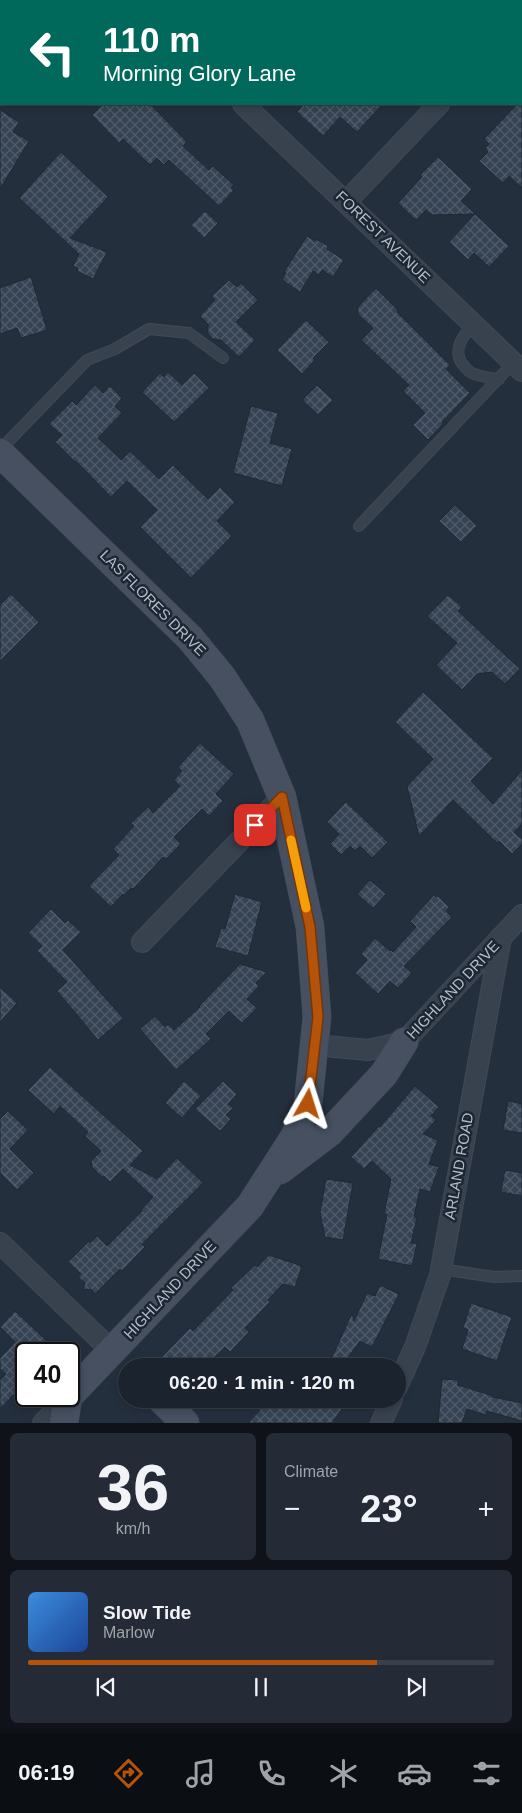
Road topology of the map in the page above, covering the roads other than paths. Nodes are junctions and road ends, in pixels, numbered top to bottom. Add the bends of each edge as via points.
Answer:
1 (244, 105) edge
2 (439, 105) edge
3 (346, 202) junction
4 (474, 324) junction
5 (223, 358) dead end
6 (518, 367) edge
7 (499, 379) junction
8 (0, 452) edge
9 (359, 526) dead end
10 (282, 797) junction
11 (522, 915) edge
12 (501, 937) junction
13 (142, 942) dead end
14 (404, 1042) junction
15 (315, 1044) junction
16 (265, 1182) junction
17 (250, 1206) joint
18 (0, 1243) edge
19 (441, 1269) junction
20 (522, 1276) edge
21 (119, 1358) edge
22 (121, 1358) edge
23 (118, 1360) edge
24 (406, 1366) edge
25 (80, 1388) edge
26 (58, 1407) edge
27 (66, 1407) edge
28 (170, 1408) edge
29 (388, 1408) edge
30 (43, 1423) edge
31 (64, 1423) edge
32 (185, 1423) edge
33 (381, 1423) edge

1 - 3 street, FOREST AVENUE
2 - 3 street
3 - 4 street, FOREST AVENUE
4 - 6 street, FOREST AVENUE
4 - 7 lane via 463,337 458,357 470,372
5 - 8 lane via 189,333 149,329 87,360
6 - 7 lane
7 - 9 lane
8 - 10 street, LAS FLORES DRIVE via 206,657 250,720
10 - 13 street
10 - 15 street, LAS FLORES DRIVE via 310,927 318,1017
11 - 12 street, HIGHLAND DRIVE
12 - 14 street, HIGHLAND DRIVE
12 - 19 street, ARLAND ROAD
14 - 15 street, HIGHLAND DRIVE via 368,1050
14 - 16 street via 384,1074 329,1133
15 - 16 street, LAS FLORES DRIVE via 308,1104 295,1136
16 - 17 street, LAS FLORES DRIVE
17 - 22 street, HIGHLAND DRIVE
18 - 21 street
19 - 20 lane via 494,1277
19 - 24 street, ARLAND ROAD
23 - 25 street, HIGHLAND DRIVE
26 - 30 street
27 - 31 street
28 - 32 street
29 - 33 street

